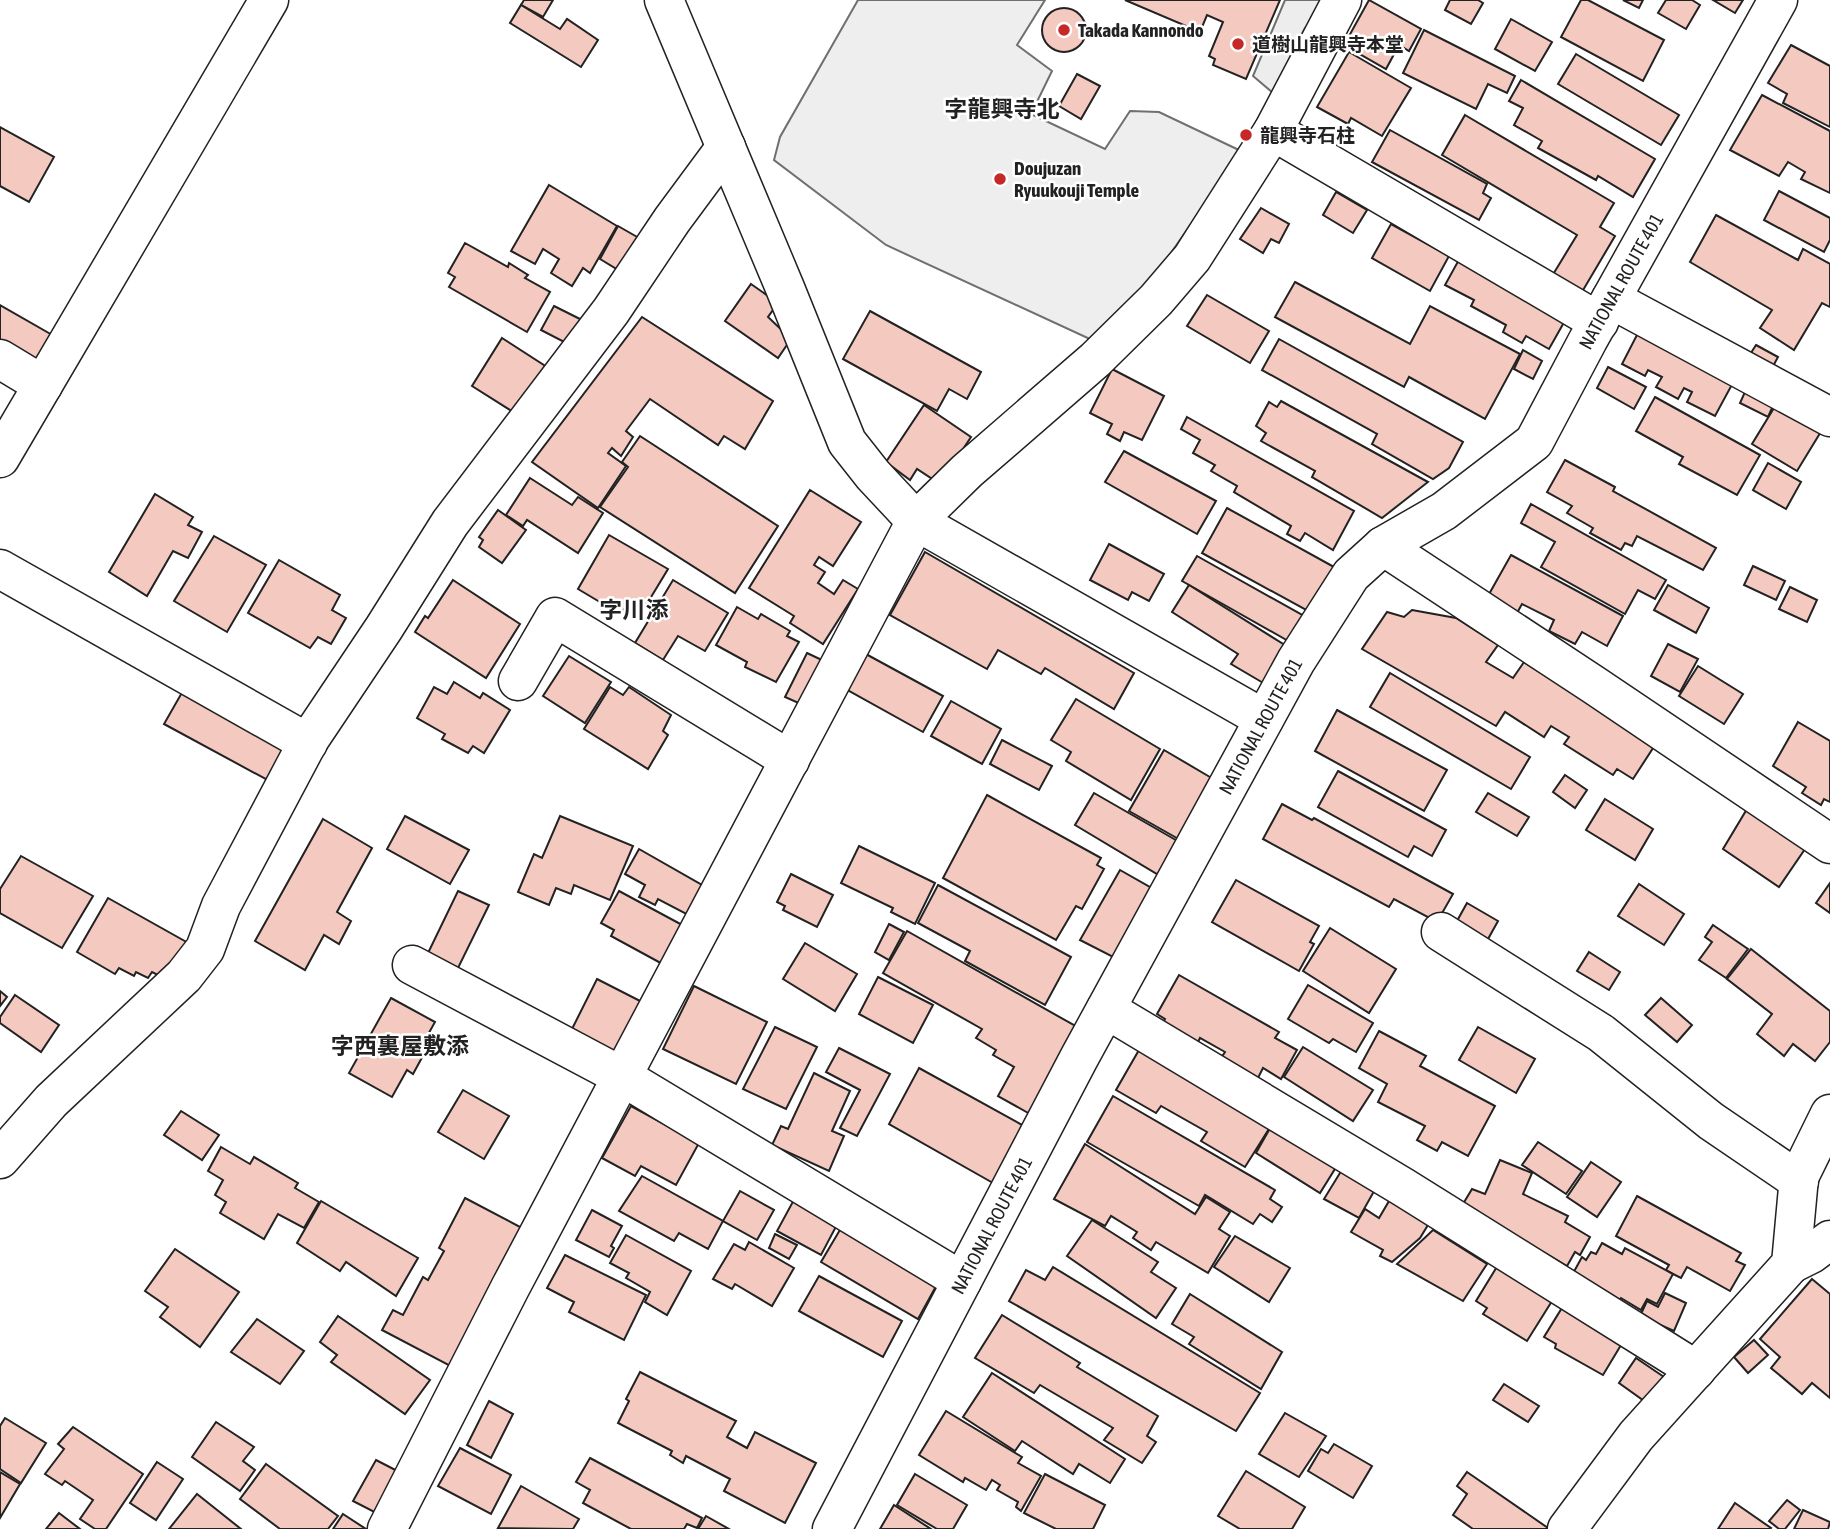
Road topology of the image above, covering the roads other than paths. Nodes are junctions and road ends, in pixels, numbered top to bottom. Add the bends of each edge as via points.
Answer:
1 (268, 0) edge
2 (664, 0) edge
3 (1342, 0) edge
4 (1778, 0) edge
5 (1273, 131) junction
6 (726, 147) junction
7 (1605, 310) junction
8 (0, 359) edge
9 (43, 384) junction
10 (1830, 417) edge
11 (0, 458) edge
12 (916, 521) junction
13 (1383, 546) junction
14 (0, 569) edge
15 (518, 681) dead end
16 (1264, 719) junction
17 (308, 743) junction
18 (790, 760) junction
19 (1830, 844) edge
20 (1441, 932) dead end
21 (412, 965) dead end
22 (1105, 1009) junction
23 (623, 1077) junction
24 (1830, 1114) edge
25 (0, 1159) edge
26 (1798, 1181) junction
27 (1815, 1256) edge
28 (962, 1281) junction
29 (1696, 1370) junction
30 (387, 1529) edge
31 (832, 1529) edge
32 (1567, 1529) edge

1 - 9 main road
2 - 6 main road
3 - 5 main road
4 - 7 main road, NATIONAL ROUTE 401
5 - 7 main road
5 - 12 main road via 1192,258 1156,300
6 - 12 main road via 847,442
6 - 17 main road via 611,311 450,523
7 - 10 main road
7 - 13 main road, NATIONAL ROUTE 401 via 1534,442 1444,511
8 - 9 main road
9 - 11 main road
12 - 16 main road
12 - 18 main road
13 - 16 main road, NATIONAL ROUTE 401 via 1351,575
13 - 19 main road
14 - 17 main road
15 - 18 main road via 555,617
16 - 22 main road, NATIONAL ROUTE 401
17 - 25 main road via 221,906 205,949 184,976 51,1101
18 - 23 main road
20 - 26 main road via 1601,1033 1712,1121
21 - 23 main road
22 - 28 main road, NATIONAL ROUTE 401
22 - 29 main road via 1404,1187
23 - 28 main road
23 - 30 main road
24 - 26 main road
26 - 27 main road
27 - 29 main road
28 - 31 main road, NATIONAL ROUTE 401
29 - 32 main road via 1636,1436

